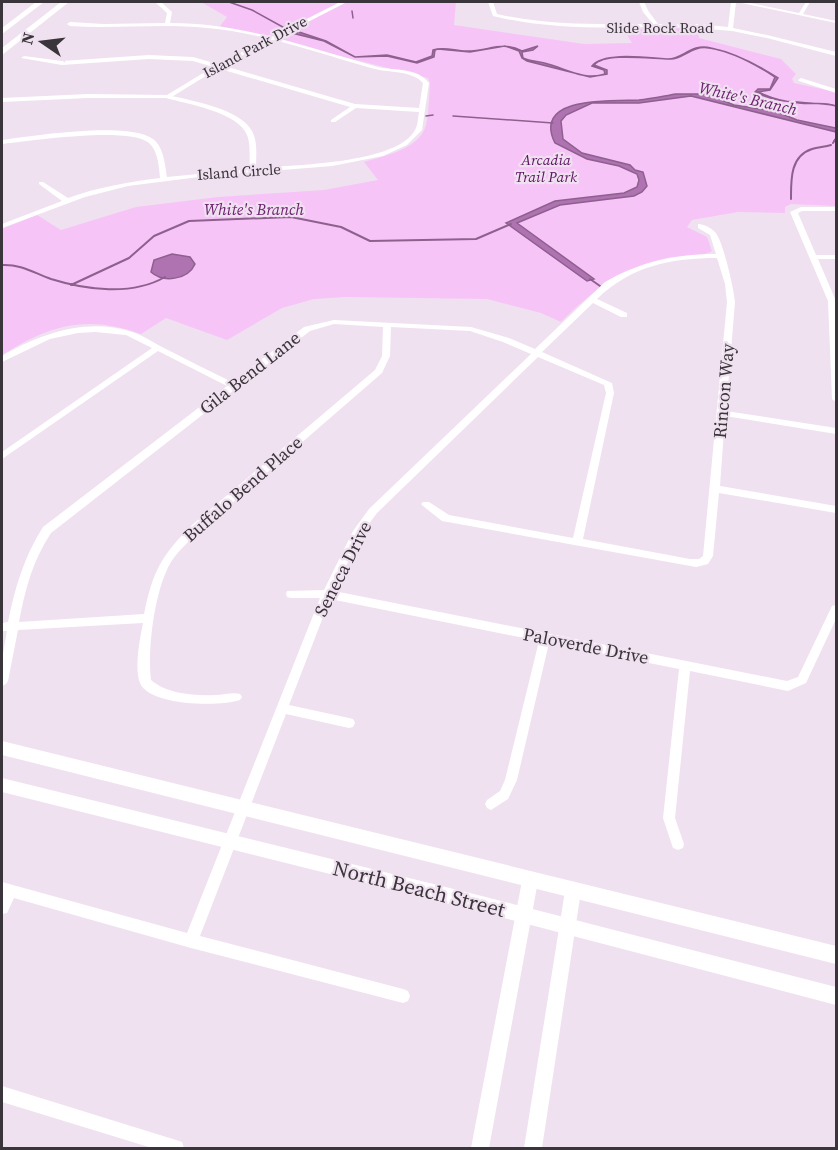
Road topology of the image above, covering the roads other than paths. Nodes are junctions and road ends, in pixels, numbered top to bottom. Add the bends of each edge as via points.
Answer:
1 (40, 2) edge
2 (65, 2) edge
3 (158, 2) edge
4 (344, 2) edge
5 (491, 2) edge
6 (642, 2) edge
7 (734, 2) edge
8 (740, 2) edge
9 (808, 2) edge
10 (801, 13) junction
11 (837, 22) edge
12 (70, 24) dead end
13 (167, 25) junction
14 (658, 27) junction
15 (730, 28) junction
16 (2, 32) edge
17 (272, 38) junction
18 (2, 52) edge
19 (837, 54) edge
20 (24, 58) dead end
21 (220, 65) junction
22 (801, 80) dead end
23 (837, 91) edge
24 (2, 96) edge
25 (168, 97) junction
26 (2, 100) edge
27 (27, 100) junction
28 (355, 106) junction
29 (422, 110) junction
30 (333, 121) dead end
31 (2, 141) edge
32 (253, 170) junction
33 (164, 178) junction
34 (41, 183) dead end
35 (67, 201) junction
36 (837, 209) edge
37 (2, 226) edge
38 (701, 226) dead end
39 (720, 256) junction
40 (812, 257) junction
41 (837, 257) edge
42 (592, 300) junction
43 (624, 315) dead end
44 (387, 324) junction
45 (156, 349) junction
46 (537, 352) junction
47 (2, 359) edge
48 (233, 386) junction
49 (837, 399) edge
50 (722, 413) junction
51 (837, 431) edge
52 (2, 456) edge
53 (715, 489) junction
54 (426, 504) dead end
55 (837, 510) edge
56 (577, 542) junction
57 (291, 594) dead end
58 (327, 594) junction
59 (837, 609) edge
60 (149, 618) junction
61 (6, 627) edge
62 (545, 638) junction
63 (2, 646) edge
64 (685, 666) junction
65 (2, 681) edge
66 (236, 697) dead end
67 (284, 709) junction
68 (349, 723) dead end
69 (2, 748) edge
70 (2, 785) edge
71 (491, 804) dead end
72 (243, 809) junction
73 (230, 842) junction
74 (678, 844) dead end
75 (530, 881) junction
76 (6, 889) edge
77 (573, 891) junction
78 (2, 908) edge
79 (523, 915) junction
80 (567, 926) junction
81 (191, 941) junction
82 (837, 955) edge
83 (403, 996) dead end
84 (837, 996) edge
85 (2, 1094) edge
86 (176, 1149) edge
87 (480, 1149) edge
88 (533, 1149) edge

1 - 16 main road
2 - 18 main road
3 - 13 street via 170,12
4 - 17 street, Island Park Drive
5 - 14 street, Slide Rock Road via 495,15 509,18 581,28
6 - 14 street
7 - 15 street
8 - 10 street
9 - 10 street
10 - 11 street
12 - 13 street
13 - 17 street via 210,26
14 - 15 street, Slide Rock Road
15 - 19 street, Slide Rock Road
17 - 21 street, Island Park Drive
17 - 29 street, Island Circle via 381,70 421,77 426,83
20 - 21 street via 62,63 180,58
21 - 25 street, Island Park Drive
21 - 28 street
22 - 23 street
24 - 27 street
25 - 27 street
25 - 32 street via 243,124 250,134
26 - 27 street
28 - 29 street
28 - 30 street
29 - 32 street, Island Circle via 419,130 412,139 381,155 332,165
31 - 33 street via 104,133 138,135 156,146
32 - 33 street, Island Circle
33 - 35 street, Island Circle via 106,188
34 - 35 street
35 - 37 street, Island Circle
36 - 40 street via 794,212
38 - 39 street, Rincon Way via 713,234
39 - 42 street, Seneca Drive via 692,256 640,267 615,279
39 - 50 street, Rincon Way via 731,302
40 - 41 street
40 - 49 street via 832,301
42 - 43 street
42 - 46 street, Seneca Drive
44 - 46 street, Gila Bend Lane via 471,329
44 - 48 street, Gila Bend Lane via 319,324
44 - 60 street, Buffalo Bend Place via 386,356 379,371 182,541 162,569
45 - 47 street via 128,333 77,329 45,337
45 - 48 street
45 - 52 street
46 - 56 street, Gila Bend Lane via 610,386
46 - 58 street, Seneca Drive via 369,516
48 - 61 street, Gila Bend Lane via 47,530 27,567
50 - 51 street
50 - 53 street, Rincon Way
53 - 55 street
53 - 56 street, Rincon Way via 709,554 703,562 690,564
54 - 56 street via 446,518
57 - 58 street, Paloverde Drive
58 - 62 street, Paloverde Drive
58 - 67 street, Seneca Drive
59 - 64 street, Paloverde Drive via 802,680 794,686
60 - 61 street
60 - 66 street, Buffalo Bend Place via 145,682 154,690 206,701 222,702
61 - 63 street, Gila Bend Lane
61 - 65 street, Gila Bend Lane via 8,660
62 - 64 street, Paloverde Drive
62 - 71 street via 511,780 504,795
64 - 74 street via 669,818
67 - 68 street
67 - 72 street, Seneca Drive
69 - 72 main road, North Beach Street
70 - 73 main road, North Beach Street
72 - 73 street, Seneca Drive
72 - 75 main road, North Beach Street
73 - 79 main road, North Beach Street
73 - 81 street, Seneca Drive
75 - 77 main road, North Beach Street
75 - 79 street
76 - 78 street
76 - 81 street
77 - 80 street
77 - 82 main road, North Beach Street
79 - 80 main road, North Beach Street
79 - 87 street
80 - 84 main road, North Beach Street
80 - 88 street
81 - 83 street
85 - 86 street

